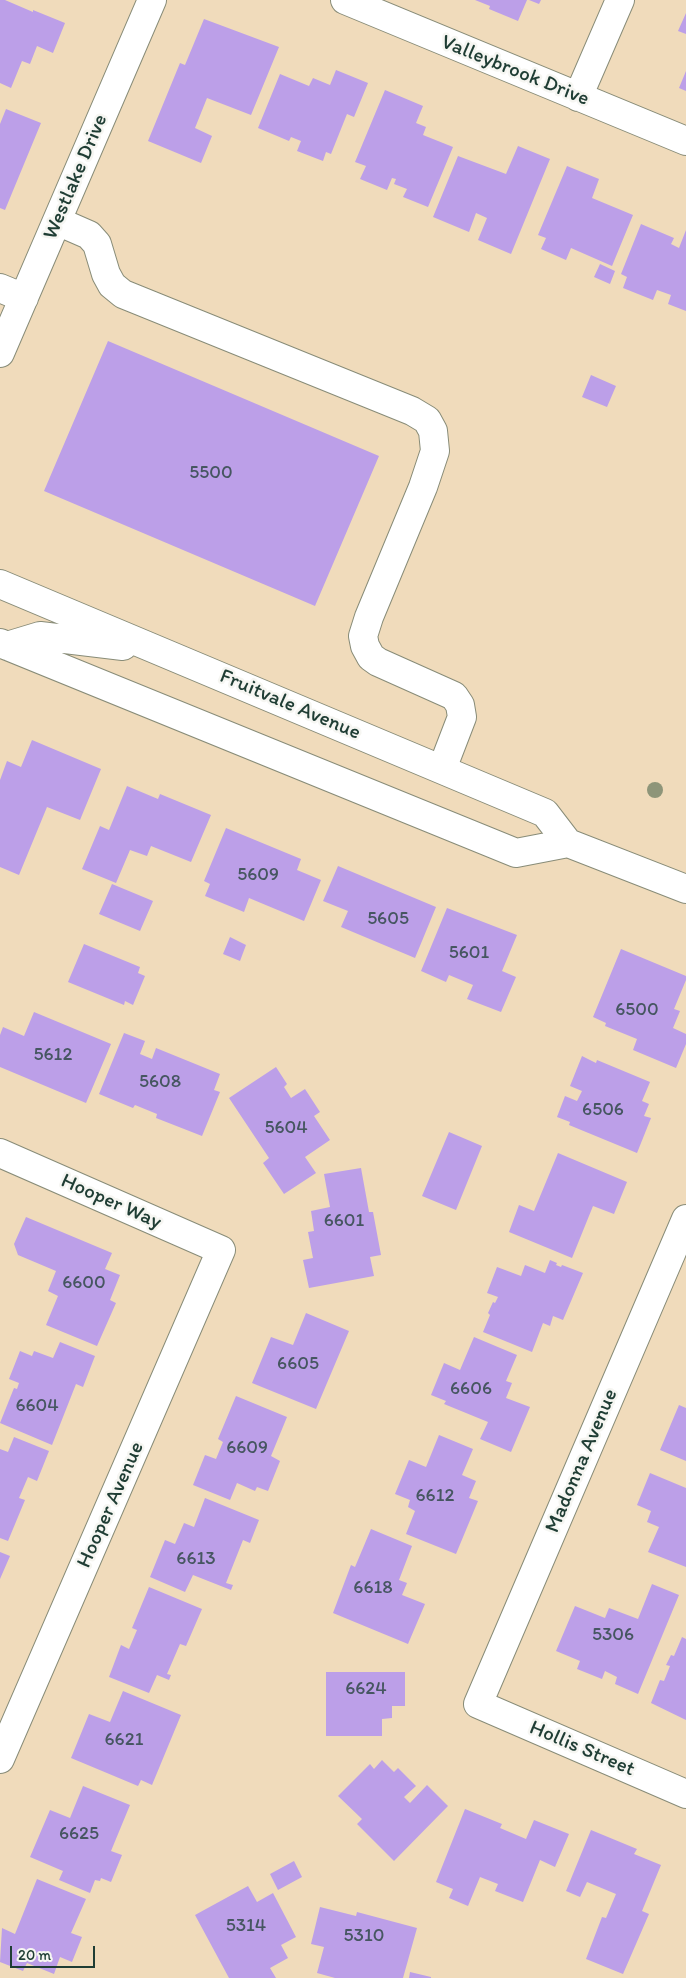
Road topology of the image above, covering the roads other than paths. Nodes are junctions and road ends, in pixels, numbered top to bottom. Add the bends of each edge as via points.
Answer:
1 (152, 0) edge
2 (344, 0) edge
3 (620, 0) edge
4 (578, 97) junction
5 (686, 141) edge
6 (57, 221) junction
7 (12, 293) edge
8 (0, 353) edge
9 (0, 584) edge
10 (2, 650) edge
11 (169, 654) junction
12 (442, 769) junction
13 (568, 842) junction
14 (686, 889) edge
15 (0, 1153) edge
16 (686, 1218) edge
17 (221, 1250) joint
18 (478, 1704) joint
19 (0, 1759) edge
20 (686, 1794) edge

1 - 6 street, Westlake Drive
2 - 4 street, Valleybrook Drive
3 - 4 street
4 - 5 street, Valleybrook Drive
6 - 7 street, Westlake Drive
6 - 12 street via 89,235 97,244 112,285 123,294 412,411 427,420 433,431 435,451 363,636 370,657 454,696 460,705 462,717
7 - 8 street, Westlake Drive
9 - 11 street, Fruitvale Avenue
10 - 11 street via 40,636 102,642
10 - 13 street via 516,853
11 - 12 street, Fruitvale Avenue
12 - 13 street, Fruitvale Avenue via 545,814
13 - 14 street, Fruitvale Avenue
15 - 17 street, Hooper Way
16 - 18 street, Madonna Avenue
17 - 19 street, Hooper Avenue
18 - 20 street, Hollis Street

